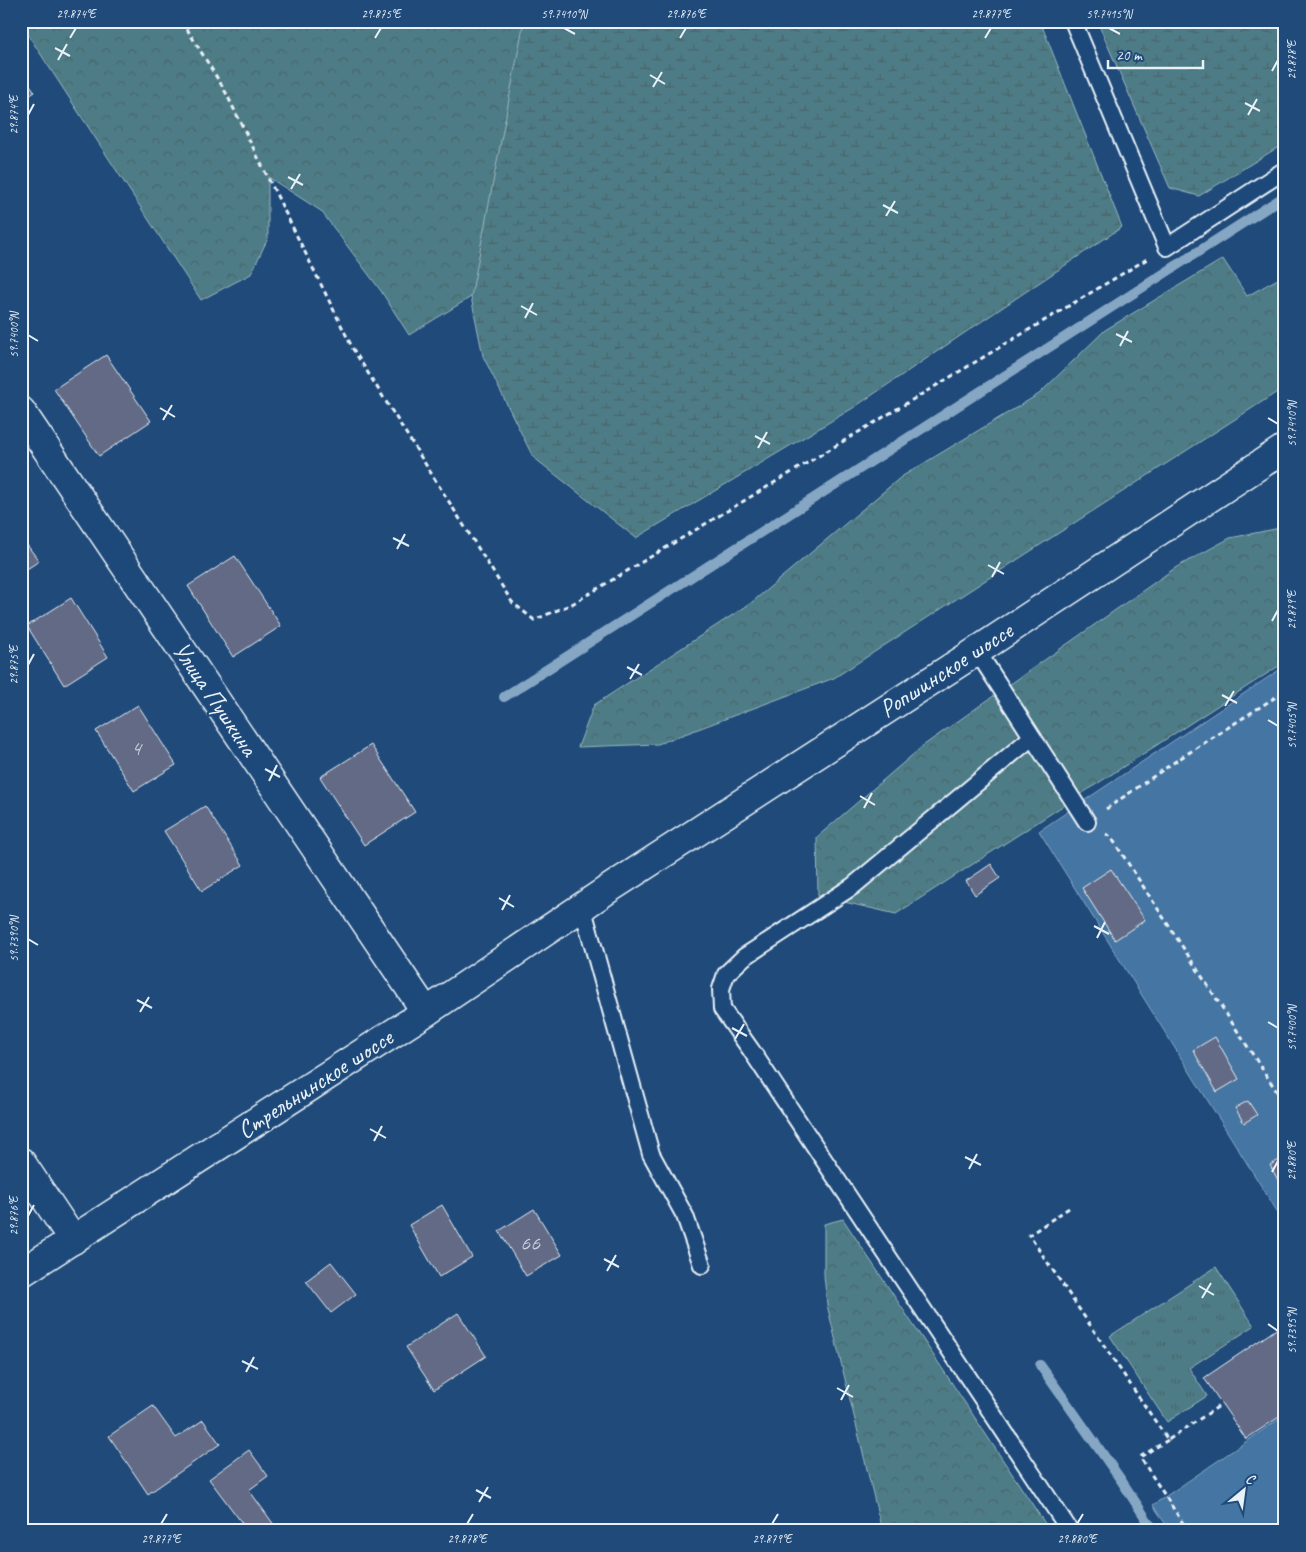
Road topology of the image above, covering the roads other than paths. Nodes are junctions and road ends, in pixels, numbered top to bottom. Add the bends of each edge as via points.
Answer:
1 (1073, 21) edge
2 (1285, 170) edge
3 (21, 412) edge
4 (1285, 448) edge
5 (977, 651) junction
6 (1032, 737) junction
7 (1087, 822) road end
8 (607, 890) joint
9 (582, 906) junction
10 (426, 1012) junction
11 (21, 1162) edge
12 (73, 1240) junction
13 (702, 1265) dead end
14 (21, 1273) edge
15 (1070, 1531) edge

1 - 2 lane via 1167,247
3 - 10 main road, Улица Пушкина
4 - 5 main road, Ропшинское шоссе
5 - 6 lane
5 - 8 main road, Ропшинское шоссе
6 - 7 lane
6 - 15 lane via 853,886 744,957 726,974 721,989 722,1009
8 - 9 main road, Стрельнинское шоссе
9 - 10 main road, Стрельнинское шоссе
9 - 13 lane via 651,1154 685,1216
10 - 12 main road, Стрельнинское шоссе
11 - 12 main road
12 - 14 main road, Стрельнинское шоссе

